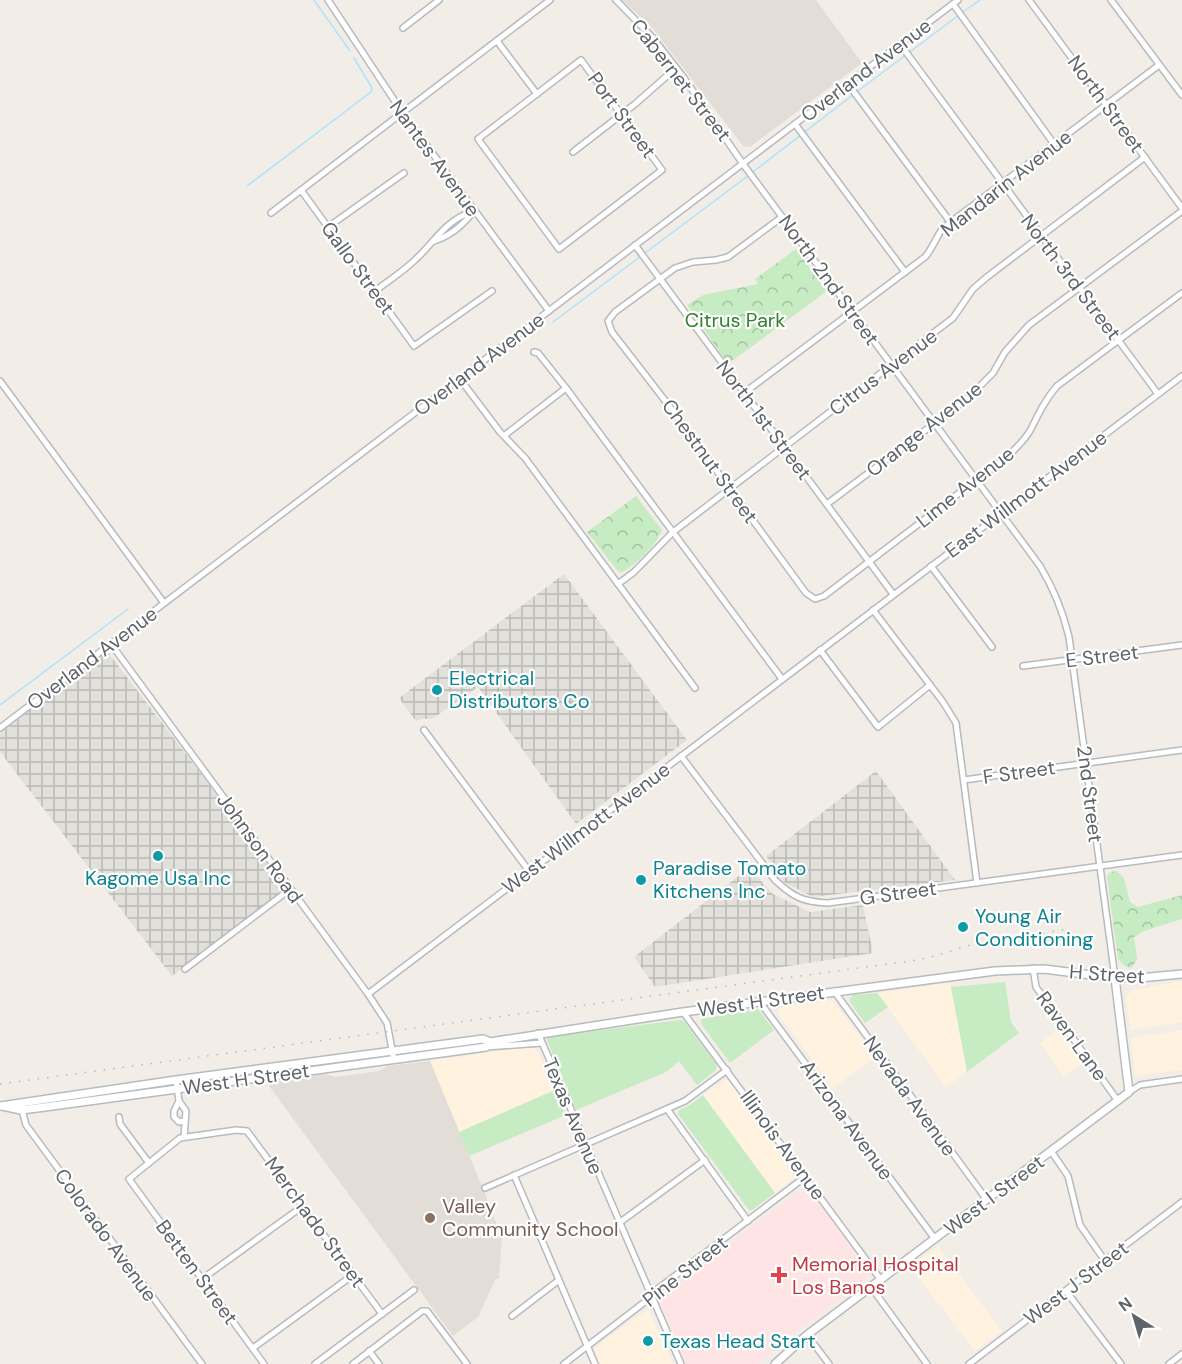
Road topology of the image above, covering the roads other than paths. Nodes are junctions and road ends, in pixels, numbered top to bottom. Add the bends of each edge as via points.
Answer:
1 (328, 0) edge
2 (440, 0) edge
3 (550, 0) edge
4 (616, 0) edge
5 (1029, 0) edge
6 (1111, 0) edge
7 (956, 2) edge
8 (403, 28) dead end
9 (497, 41) junction
10 (900, 44) junction
11 (1159, 65) junction
12 (676, 68) junction
13 (848, 84) junction
14 (537, 94) junction
15 (1182, 95) edge
16 (1106, 105) junction
17 (402, 112) junction
18 (621, 115) junction
19 (795, 124) junction
20 (1054, 144) junction
21 (573, 152) dead end
22 (1144, 157) junction
23 (743, 164) junction
24 (404, 173) dead end
25 (1002, 184) junction
26 (301, 190) junction
27 (1182, 209) edge
28 (474, 211) junction
29 (271, 213) dead end
30 (783, 217) junction
31 (951, 223) junction
32 (328, 227) junction
33 (1041, 236) junction
34 (635, 245) junction
35 (905, 272) junction
36 (660, 279) junction
37 (1079, 288) junction
38 (375, 291) junction
39 (492, 291) dead end
40 (1182, 293) edge
41 (549, 311) junction
42 (853, 312) junction
43 (1118, 340) junction
44 (534, 352) dead end
45 (892, 365) junction
46 (1182, 376) edge
47 (460, 379) junction
48 (0, 381) edge
49 (566, 388) junction
50 (744, 393) junction
51 (1158, 394) junction
52 (934, 423) junction
53 (505, 435) junction
54 (784, 447) junction
55 (976, 480) junction
56 (730, 488) junction
57 (827, 504) junction
58 (1001, 513) junction
59 (673, 532) junction
60 (869, 561) junction
61 (931, 566) junction
62 (618, 584) junction
63 (893, 594) junction
64 (815, 599) joint
65 (164, 603) junction
66 (873, 610) junction
67 (111, 644) junction
68 (1182, 645) edge
69 (992, 647) dead end
70 (820, 650) junction
71 (1072, 659) junction
72 (1023, 666) dead end
73 (782, 679) junction
74 (930, 686) junction
75 (695, 688) dead end
76 (0, 728) edge
77 (424, 730) dead end
78 (1182, 750) edge
79 (681, 756) junction
80 (1087, 763) junction
81 (964, 780) junction
82 (1182, 855) edge
83 (1099, 867) junction
84 (529, 871) junction
85 (977, 883) junction
86 (289, 890) junction
87 (1033, 968) junction
88 (185, 969) dead end
89 (1182, 974) edge
90 (1114, 978) junction
91 (834, 991) junction
92 (368, 994) junction
93 (759, 1001) junction
94 (683, 1012) junction
95 (538, 1033) junction
96 (542, 1043) junction
97 (488, 1045) junction
98 (392, 1051) junction
99 (393, 1059) junction
100 (284, 1065) junction
101 (728, 1070) junction
102 (285, 1074) junction
103 (1182, 1079) edge
104 (176, 1080) junction
105 (177, 1089) junction
106 (1129, 1092) junction
107 (21, 1101) junction
108 (179, 1101) junction
109 (1118, 1101) junction
110 (0, 1106) edge
111 (667, 1109) junction
112 (21, 1110) junction
113 (119, 1117) dead end
114 (182, 1121) junction
115 (184, 1135) junction
116 (585, 1144) junction
117 (1051, 1151) junction
118 (705, 1160) junction
119 (149, 1163) junction
120 (514, 1175) junction
121 (805, 1178) junction
122 (485, 1188) dead end
123 (987, 1200) junction
124 (1182, 1202) edge
125 (303, 1206) junction
126 (748, 1221) junction
127 (619, 1223) junction
128 (935, 1239) junction
129 (1105, 1261) junction
130 (353, 1275) junction
131 (202, 1279) junction
132 (559, 1280) junction
133 (881, 1280) junction
134 (871, 1287) junction
135 (414, 1290) dead end
136 (1066, 1291) junction
137 (651, 1296) junction
138 (382, 1314) junction
139 (512, 1316) dead end
140 (807, 1335) junction
141 (587, 1346) junction
142 (253, 1348) junction
143 (369, 1351) junction
144 (1182, 1354) edge
145 (202, 1364) edge
146 (264, 1364) edge
147 (315, 1364) edge
148 (352, 1364) edge
149 (379, 1364) edge
150 (467, 1364) edge
151 (564, 1364) edge
152 (595, 1364) edge
153 (681, 1364) edge
154 (775, 1364) edge
155 (829, 1364) edge
156 (927, 1364) edge
157 (969, 1364) edge
158 (1121, 1364) edge
159 (1169, 1364) edge

1 - 17 street, Nantes Avenue
2 - 8 street
3 - 9 street
4 - 12 street, Cabernet Street
5 - 16 street, North Street
6 - 11 street
7 - 10 street, Overland Avenue
7 - 20 street
9 - 14 street
9 - 17 street
10 - 13 street, Overland Avenue
10 - 25 street, North 3rd Street
11 - 15 street
11 - 16 street, Mandarin Avenue
12 - 18 street
12 - 23 street, Cabernet Street
13 - 19 street, Overland Avenue
13 - 31 street
14 - 18 street, Port Street via 581,60
14 - 18 street, Port Street via 478,139 559,249 662,170
16 - 20 street, Mandarin Avenue
16 - 22 street, North Street
17 - 26 street
17 - 28 street, Nantes Avenue
18 - 21 street
19 - 23 street, Overland Avenue
19 - 35 street
20 - 25 street, Mandarin Avenue
22 - 27 street, North Street
22 - 33 street, Citrus Avenue
23 - 30 street, North 2nd Street
23 - 34 street, Overland Avenue
24 - 32 street
25 - 31 street, Mandarin Avenue
25 - 33 street, North 3rd Street
26 - 29 street
26 - 32 street, Gallo Street
27 - 37 street, Orange Avenue
28 - 38 street
28 - 41 street, Nantes Avenue
30 - 36 street via 733,254 687,263
30 - 42 street, North 2nd Street
31 - 35 street, Mandarin Avenue via 935,238 926,257
32 - 38 street, Gallo Street
33 - 37 street, North 3rd Street
33 - 45 street, Citrus Avenue via 982,281 953,318
34 - 36 street, North 1st Street
34 - 41 street, Overland Avenue
35 - 42 street, Mandarin Avenue
36 - 50 street, North 1st Street
36 - 56 street, Chestnut Street via 608,321 612,332
37 - 43 street, North 3rd Street
37 - 52 street, Orange Avenue via 1029,325 981,387
38 - 39 street, Gallo Street via 414,346
40 - 43 street, Lime Avenue
41 - 47 street, Overland Avenue
42 - 45 street, North 2nd Street
42 - 50 street, Mandarin Avenue
43 - 51 street, North 3rd Street
43 - 55 street, Lime Avenue via 1057,386 1041,406 1021,444
44 - 49 street
45 - 52 street, North 2nd Street
45 - 54 street, Citrus Avenue
46 - 51 street, East Willmott Avenue
47 - 53 street
47 - 65 street, Overland Avenue
48 - 65 street
49 - 53 street
49 - 59 street
50 - 54 street, North 1st Street
51 - 58 street, East Willmott Avenue
52 - 55 street, North 2nd Street
52 - 57 street, Orange Avenue
53 - 62 street
54 - 56 street, Citrus Avenue
54 - 57 street, North 1st Street
55 - 58 street, North 2nd Street
55 - 60 street, Lime Avenue
56 - 59 street, Citrus Avenue
56 - 64 street, Chestnut Street
57 - 60 street, North 1st Street
58 - 61 street, East Willmott Avenue
58 - 71 street, 2nd Street via 1052,587 1064,617
59 - 62 street, Citrus Avenue
59 - 73 street
60 - 63 street, North 1st Street
60 - 64 street, Lime Avenue
61 - 63 street, East Willmott Avenue
61 - 69 street
62 - 75 street
63 - 66 street, East Willmott Avenue
65 - 67 street, Overland Avenue
66 - 70 street, West Willmott Avenue
66 - 74 street
67 - 76 street, Overland Avenue
67 - 86 street, Johnson Road
68 - 71 street, E Street
70 - 73 street, West Willmott Avenue
70 - 74 street via 878,727
71 - 72 street, E Street
71 - 80 street, 2nd Street
73 - 79 street, West Willmott Avenue
74 - 81 street via 956,723
77 - 84 street
78 - 80 street, F Street
79 - 84 street, West Willmott Avenue
79 - 85 street, G Street via 775,880 798,898 828,903
80 - 81 street, F Street
80 - 83 street, 2nd Street
81 - 85 street
82 - 83 street, G Street
83 - 85 street, G Street
83 - 90 street, 2nd Street
84 - 92 street, West Willmott Avenue
86 - 88 street
86 - 92 street, Johnson Road
87 - 90 street, H Street
87 - 91 street, West H Street
87 - 109 street, Raven Lane via 1036,987
89 - 90 street, H Street
90 - 106 street, 2nd Street
91 - 93 street, West H Street
91 - 123 street, Nevada Avenue
92 - 98 street, Johnson Road via 387,1023
93 - 94 street, West H Street
93 - 128 street, Arizona Avenue
94 - 95 street, West H Street
94 - 101 street, Illinois Avenue
95 - 96 street, Texas Avenue
95 - 97 street, West H Street
96 - 97 street
96 - 116 street, Texas Avenue
97 - 98 street, West H Street via 483,1039
97 - 99 street, West H Street
98 - 99 street, Johnson Road
98 - 100 street, West H Street
99 - 102 street, West H Street
100 - 102 street
100 - 104 street, West H Street
101 - 111 street
101 - 121 street, Illinois Avenue
102 - 105 street, West H Street
103 - 106 street via 1140,1085
104 - 105 street
104 - 107 street, West H Street
105 - 108 street
105 - 112 street, West H Street
106 - 109 street, West I Street
107 - 110 street, West H Street
107 - 112 street, Colorado Avenue
108 - 114 street via 186,1111
108 - 114 street via 174,1114
109 - 117 street, West I Street
110 - 112 street, West H Street
111 - 116 street
111 - 118 street
112 - 145 street, Colorado Avenue via 26,1125
113 - 119 street
114 - 115 street
115 - 119 street
115 - 125 street, Merchado Street via 247,1131
116 - 120 street
116 - 127 street, Texas Avenue
117 - 123 street, West I Street
117 - 129 street via 1068,1176 1080,1225
118 - 126 street
118 - 127 street
119 - 131 street, Betten Street via 129,1179
120 - 122 street
120 - 132 street
121 - 126 street, Pine Street
121 - 133 street, Illinois Avenue
123 - 128 street, West I Street
124 - 129 street, West J Street
125 - 130 street, Merchado Street
125 - 131 street
126 - 137 street, Pine Street
127 - 137 street, Texas Avenue
128 - 133 street, West I Street
129 - 136 street, West J Street
130 - 138 street, Merchado Street
130 - 142 street
131 - 142 street, Betten Street
132 - 139 street
132 - 141 street
133 - 134 street, West I Street
134 - 140 street, West I Street
134 - 156 street
135 - 138 street
136 - 157 street, West J Street
136 - 158 street
137 - 141 street, Pine Street
137 - 153 street, Texas Avenue
138 - 147 street
140 - 154 street, West I Street
140 - 155 street
141 - 151 street, Pine Street
141 - 152 street
142 - 146 street, Betten Street
143 - 148 street
143 - 149 street
143 - 150 street via 427,1311
144 - 159 street

